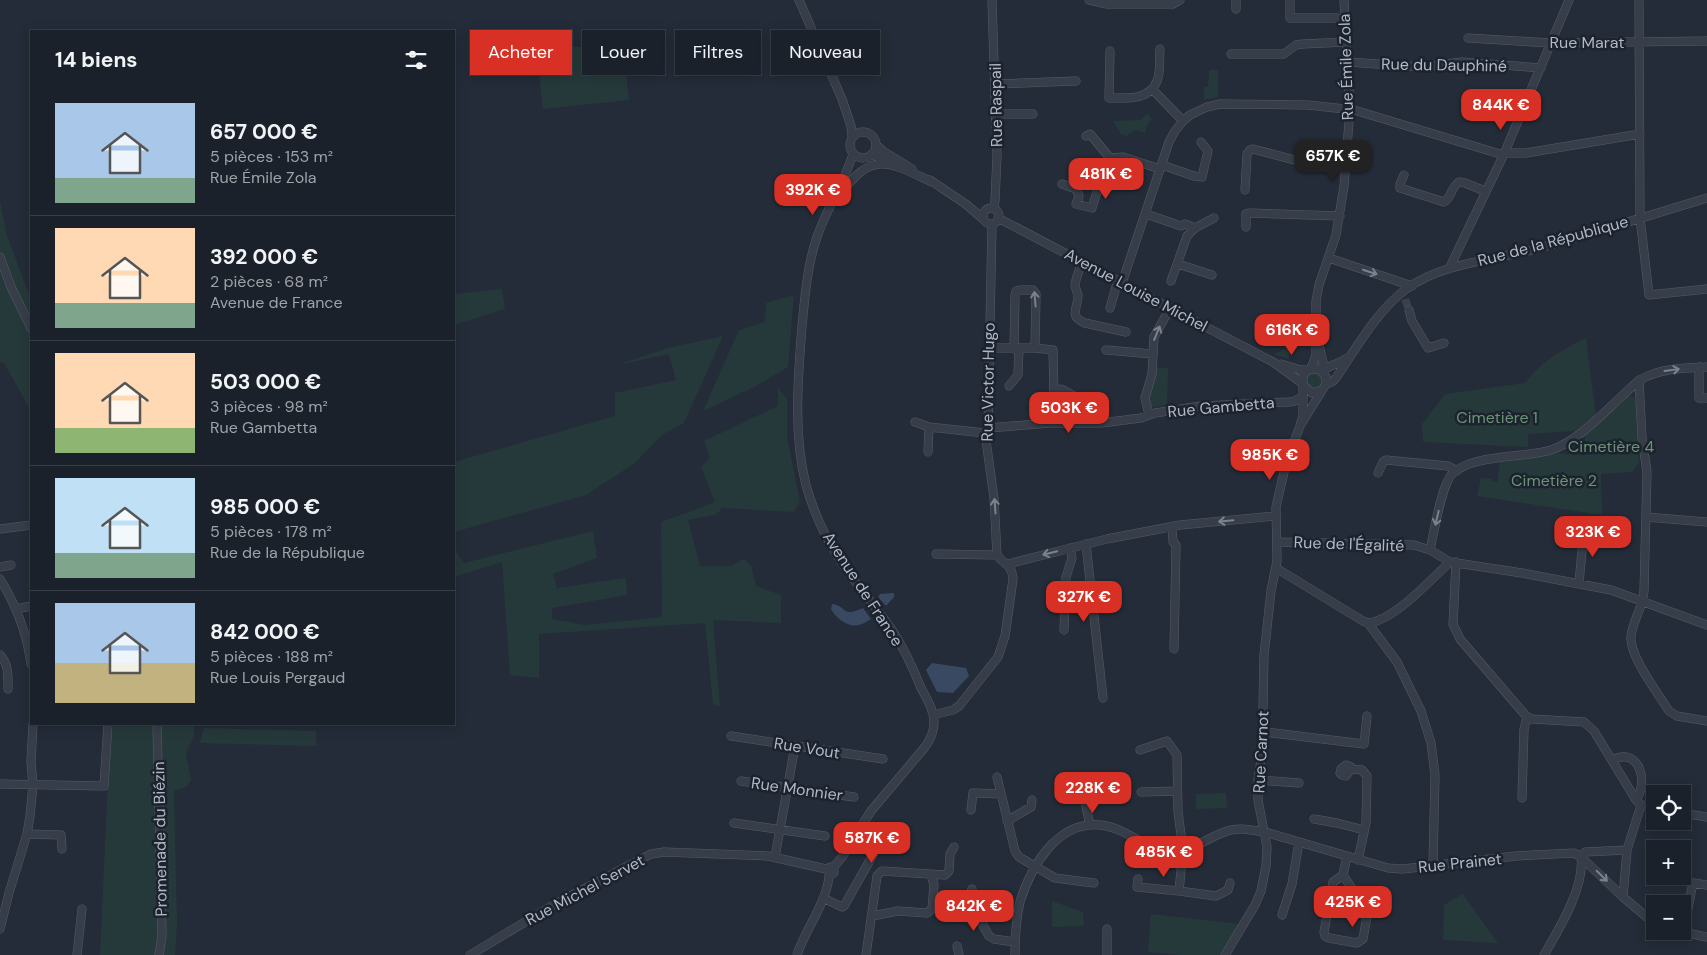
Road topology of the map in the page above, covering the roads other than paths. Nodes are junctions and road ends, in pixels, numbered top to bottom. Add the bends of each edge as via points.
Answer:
1 (799, 0) edge
2 (992, 0) edge
3 (1089, 0) edge
4 (1180, 0) edge
5 (1236, 0) edge
6 (1290, 0) edge
7 (1344, 0) edge
8 (1570, 0) edge
9 (1639, 0) edge
10 (1236, 9) dead end
11 (1338, 18) dead end
12 (1468, 38) dead end
13 (1707, 41) edge
14 (1346, 42) junction
15 (1639, 42) junction
16 (1551, 43) junction
17 (1160, 49) dead end
18 (1110, 51) dead end
19 (1231, 54) dead end
20 (1348, 62) junction
21 (1541, 68) junction
22 (1076, 81) dead end
23 (996, 84) junction
24 (1152, 90) junction
25 (842, 99) junction
26 (1350, 109) junction
27 (996, 114) junction
28 (1033, 114) dead end
29 (1183, 122) junction
30 (863, 131) junction
31 (1640, 134) junction
32 (852, 136) junction
33 (1086, 136) dead end
34 (1200, 142) dead end
35 (876, 145) junction
36 (853, 154) junction
37 (1504, 154) junction
38 (871, 155) junction
39 (861, 158) junction
40 (1110, 158) junction
41 (1161, 167) junction
42 (1346, 168) junction
43 (1404, 175) dead end
44 (924, 176) junction
45 (934, 183) junction
46 (1062, 184) dead end
47 (839, 190) junction
48 (1245, 190) dead end
49 (1486, 191) junction
50 (1707, 198) edge
51 (967, 205) junction
52 (990, 209) junction
53 (1146, 214) junction
54 (1340, 216) junction
55 (1214, 218) dead end
56 (1640, 218) junction
57 (983, 219) junction
58 (995, 221) junction
59 (1181, 226) junction
60 (1246, 227) dead end
61 (1195, 228) junction
62 (1187, 236) junction
63 (812, 253) junction
64 (0, 257) edge
65 (1328, 258) junction
66 (1082, 261) junction
67 (1178, 264) junction
68 (1449, 269) junction
69 (1212, 275) dead end
70 (1171, 281) dead end
71 (1120, 282) junction
72 (1412, 286) junction
73 (1707, 289) edge
74 (1110, 308) dead end
75 (1170, 308) junction
76 (1409, 310) tunnel mouth
77 (30, 326) edge
78 (1126, 332) dead end
79 (1317, 339) junction
80 (1444, 342) dead end
81 (990, 348) junction
82 (1035, 348) junction
83 (1017, 349) junction
84 (1106, 350) dead end
85 (1153, 354) junction
86 (1322, 356) junction
87 (1349, 357) junction
88 (1273, 362) junction
89 (1703, 367) edge
90 (1310, 369) junction
91 (1322, 370) junction
92 (1640, 380) junction
93 (1303, 385) junction
94 (1009, 386) dead end
95 (1324, 387) junction
96 (1061, 389) dead end
97 (1303, 396) junction
98 (1707, 398) edge
99 (1149, 415) junction
100 (915, 422) dead end
101 (1079, 422) junction
102 (1051, 423) junction
103 (1300, 426) junction
104 (929, 428) junction
105 (986, 431) junction
106 (928, 452) dead end
107 (1456, 471) junction
108 (1378, 473) dead end
109 (1275, 516) junction
110 (1646, 517) junction
111 (1707, 522) edge
112 (30, 525) edge
113 (1172, 526) junction
114 (0, 529) edge
115 (1584, 530) dead end
116 (1278, 542) junction
117 (1086, 544) junction
118 (1070, 548) junction
119 (1430, 550) junction
120 (936, 554) dead end
121 (997, 555) junction
122 (1453, 562) junction
123 (1008, 564) junction
124 (11, 565) dead end
125 (0, 567) edge
126 (1276, 568) junction
127 (0, 579) edge
128 (1580, 583) junction
129 (1643, 601) junction
130 (30, 606) edge
131 (16, 608) junction
132 (1368, 623) junction
133 (1707, 625) edge
134 (1064, 630) dead end
135 (28, 633) edge
136 (1174, 649) dead end
137 (0, 655) edge
138 (30, 655) edge
139 (8, 689) dead end
140 (1104, 698) dead end
141 (933, 715) junction
142 (1367, 716) dead end
143 (1527, 717) junction
144 (1707, 721) edge
145 (33, 725) edge
146 (108, 725) edge
147 (157, 725) edge
148 (1265, 732) junction
149 (731, 736) dead end
150 (795, 746) junction
151 (1140, 750) dead end
152 (883, 760) dead end
153 (1612, 760) junction
154 (1351, 769) dead end
155 (997, 777) dead end
156 (1258, 780) junction
157 (741, 781) dead end
158 (1299, 783) dead end
159 (0, 784) edge
160 (32, 785) junction
161 (787, 788) junction
162 (1177, 791) junction
163 (1140, 792) dead end
164 (1001, 794) junction
165 (854, 797) dead end
166 (1522, 798) dead end
167 (1032, 800) dead end
168 (1085, 802) dead end
169 (1638, 803) junction
170 (1646, 805) edge
171 (971, 810) dead end
172 (1691, 814) edge
173 (1707, 817) edge
174 (1314, 819) dead end
175 (1007, 821) junction
176 (734, 823) dead end
177 (1090, 825) junction
178 (779, 830) junction
179 (1364, 830) junction
180 (1265, 832) junction
181 (27, 834) junction
182 (825, 836) dead end
183 (882, 840) dead end
184 (1299, 842) junction
185 (954, 847) dead end
186 (62, 849) dead end
187 (1182, 850) junction
188 (1627, 850) junction
189 (1347, 856) junction
190 (1581, 856) junction
191 (774, 857) junction
192 (1358, 860) junction
193 (1433, 865) junction
194 (1035, 867) junction
195 (829, 871) junction
196 (931, 874) junction
197 (1343, 875) junction
198 (1138, 879) dead end
199 (1094, 883) dead end
200 (1230, 883) dead end
201 (1707, 885) edge
202 (972, 890) dead end
203 (1179, 891) junction
204 (9, 893) junction
205 (1690, 895) edge
206 (0, 897) edge
207 (1622, 897) junction
208 (823, 898) junction
209 (82, 908) dead end
210 (1282, 915) dead end
211 (872, 916) junction
212 (1646, 917) edge
213 (0, 929) edge
214 (1107, 929) dead end
215 (1691, 934) edge
216 (1707, 937) edge
217 (1015, 942) junction
218 (957, 946) dead end
219 (77, 955) edge
220 (159, 955) edge
221 (470, 955) edge
222 (796, 955) edge
223 (866, 955) edge
224 (959, 955) edge
225 (1015, 955) edge
226 (1107, 955) edge
227 (1226, 955) edge
228 (1544, 955) edge

1 - 25 street
2 - 23 street, Rue Raspail
3 - 4 street via 1107,4 1173,4
5 - 10 street
6 - 11 street via 1290,18
7 - 14 street, Rue Émile Zola
8 - 16 street
9 - 15 street
12 - 16 street, Rue Marat
13 - 15 street, Rue Marat
14 - 19 street via 1296,45 1284,54
14 - 20 street, Rue Émile Zola
15 - 16 street, Rue Marat
15 - 31 street
16 - 21 street
17 - 24 street via 1158,80
18 - 24 street via 1109,98 1134,98
20 - 21 street, Rue du Dauphiné via 1423,67 1462,62
20 - 26 street, Rue Émile Zola
21 - 37 street
22 - 23 street
23 - 27 street, Rue Raspail
24 - 29 street
25 - 30 street
25 - 32 street
26 - 29 street via 1220,104 1197,111
26 - 37 street
26 - 42 street, Rue Émile Zola
27 - 28 street
27 - 52 street, Rue Raspail via 996,182
29 - 41 street via 1169,142
30 - 32 street
30 - 35 street via 871,134
31 - 37 street
31 - 56 street
32 - 36 street via 849,143
33 - 40 street via 1090,134
34 - 41 street via 1208,151 1202,177
35 - 38 street
35 - 44 street
36 - 39 street
36 - 47 street, Avenue de France
37 - 49 street
38 - 39 street
38 - 44 street via 898,163
39 - 47 street, Avenue de France
40 - 41 street via 1123,156
40 - 46 street via 1092,208 1076,204 1079,196 1076,189
41 - 53 street
42 - 48 street via 1321,168 1253,149 1247,154
42 - 54 street, Rue Émile Zola
43 - 49 street via 1400,188 1444,202 1459,182
44 - 45 street
45 - 51 street
45 - 63 street via 887,164 862,169 841,193
47 - 63 street, Avenue de France
49 - 68 street
50 - 56 street, Rue de la République
51 - 52 street
51 - 57 street
52 - 57 street via 983,214
52 - 58 street via 996,211
53 - 59 street
53 - 71 street
54 - 60 street via 1249,213 1246,214
54 - 65 street, Rue Émile Zola
55 - 61 street
56 - 68 street, Rue de la République via 1542,248
56 - 73 street via 1648,295
57 - 58 street
58 - 66 street, Avenue Louise Michel
58 - 81 street, Rue Victor Hugo
59 - 61 street via 1185,224
59 - 62 street
61 - 62 street
62 - 67 street
63 - 141 street, Avenue de France via 801,344 798,410 806,484 829,541 893,632
64 - 77 street
65 -> 72 street
65 - 79 street, Rue Émile Zola via 1316,301
66 - 71 street, Avenue Louise Michel
66 - 78 street via 1075,284 1078,295 1076,316 1085,323
67 - 69 street
67 - 70 street
68 - 72 street, Rue de la République
71 - 74 street
71 - 75 street, Avenue Louise Michel
72 - 87 street, Rue de la République via 1384,310
85 -> 75 street via 1154,337
75 - 88 street, Avenue Louise Michel
76 - 80 street via 1428,348
79 - 86 street, Rue Émile Zola
79 - 90 street, Rue Émile Zola via 1316,358
81 - 83 street
81 - 105 street, Rue Victor Hugo
82 - 83 street
82 -> 83 street via 1036,294 1033,290 1020,290 1015,295
82 - 102 street via 1050,348 1054,353
83 - 94 street via 1018,375
84 - 85 street
85 - 99 street via 1146,398
86 - 87 street via 1331,361
86 - 91 street, Rue Émile Zola
87 - 91 street, Rue de la République
87 - 95 street, Rue de la République via 1336,378
88 - 90 street, Avenue Louise Michel via 1301,370
88 - 93 street, Avenue Louise Michel
92 -> 89 street via 1655,373
89 - 98 street via 1699,398
90 - 91 street
90 - 93 street via 1303,375
91 - 95 street via 1326,376
92 - 107 street via 1572,440 1552,450 1477,462
92 - 110 street via 1647,472
93 - 95 street via 1312,393
93 - 97 street, Rue de la République
95 - 103 street, Rue de la République
96 - 101 street via 1076,397
97 - 99 street, Rue Gambetta via 1290,402 1201,406
97 - 103 street, Rue de la République
99 - 101 street, Rue Gambetta via 1101,423
100 - 104 street, Rue Gambetta
101 - 102 street, Rue Gambetta
102 - 105 street, Rue Gambetta
103 - 109 street, Rue de la République via 1284,468
104 - 105 street, Rue Gambetta
104 - 106 street
121 -> 105 street, Rue Victor Hugo
107 - 108 street via 1448,466 1386,460
107 -> 119 street via 1444,487
109 -> 113 street
109 - 116 street, Rue de la République
110 - 111 street
110 - 129 street
112 - 114 street
113 - 117 street
113 - 136 street via 1176,545
115 - 128 street
116 - 119 street, Rue de l'Égalité via 1392,544
116 - 126 street, Rue Carnot
117 - 118 street
117 - 140 street
118 -> 123 street
118 - 134 street via 1072,558 1066,578
119 - 122 street, Rue de l'Égalité
120 - 121 street
121 - 123 street
122 - 128 street, Rue de l'Égalité
122 - 132 street via 1403,605
122 - 143 street via 1453,624 1460,640
123 - 141 street via 1013,571 1013,579 1005,636 998,657 959,706
124 - 125 street
126 - 132 street
126 - 148 street, Rue Carnot via 1264,655
127 - 131 street
128 - 129 street, Rue de l'Égalité
129 - 133 street, Rue de l'Égalité
129 - 144 street via 1631,634 1635,656 1669,711 1677,716
130 - 131 street
131 - 135 street
132 - 193 street via 1403,673 1421,711 1431,743 1435,775
135 - 138 street
137 - 139 street via 5,659 8,671
141 - 195 street, Avenue de France via 931,739 871,811 842,857
142 - 148 street via 1364,744
143 - 153 street via 1584,722 1594,731
143 - 166 street
145 - 160 street
146 - 160 street via 104,786
147 - 220 street, Promenade du Biézin via 162,936
148 - 156 street, Rue Carnot
149 - 150 street, Rue Vout
150 - 152 street, Rue Vout
150 - 161 street
151 - 162 street via 1167,741 1177,755
153 - 169 street
153 - 169 street via 1620,757 1638,763 1642,782
154 - 179 street via 1362,770 1367,776
155 - 164 street
156 - 158 street
156 - 180 street, Rue Carnot via 1258,800
157 - 161 street, Rue Monnier
159 - 160 street
160 - 181 street
161 - 165 street, Rue Monnier
161 - 178 street
162 - 163 street
162 - 187 street
164 - 171 street via 973,793
164 - 175 street
167 - 175 street via 1031,807
168 - 177 street
169 - 170 street
169 - 188 street
172 - 173 street
174 - 179 street
175 - 194 street via 1015,851
176 - 178 street
177 - 187 street via 1123,831 1153,847
177 - 194 street via 1066,831 1052,843
178 - 182 street
178 - 191 street
179 - 192 street
180 - 184 street, Rue Prainet
180 - 187 street, Rue Prainet via 1228,830
180 - 227 street, Rue Carnot via 1266,866 1261,891
181 - 186 street via 61,835
181 - 204 street
183 - 208 street via 844,906
184 - 189 street, Rue Prainet
184 - 210 street via 1292,884
185 - 196 street via 949,871 945,875
187 - 203 street
188 - 190 street, Rue Prainet via 1586,852
188 - 207 street
189 - 192 street, Rue Prainet
189 - 197 street
190 - 193 street, Rue Prainet via 1574,853 1516,856
190 -> 207 street
190 - 228 street via 1581,872 1566,916
191 - 195 street, Rue Michel Servet
191 - 221 street, Rue Michel Servet via 652,854 555,904
192 - 193 street, Rue Prainet via 1403,869
194 - 199 street via 1055,878
194 - 217 street via 1020,904
195 - 208 street, Avenue de France
196 - 211 street via 882,871 877,876
196 - 211 street via 934,885 932,909 927,913 898,911
197 - 197 street via 1366,910 1363,939 1357,943 1329,938 1324,932 1333,882
198 - 203 street via 1137,887
200 - 203 street via 1228,890 1216,896
201 - 205 street via 1693,882
202 - 217 street via 969,900 989,936 994,940
204 - 206 street
204 - 213 street
207 - 212 street
208 - 222 street, Avenue de France
209 - 219 street
211 - 223 street
214 - 226 street
215 - 216 street
217 - 225 street
218 - 224 street

